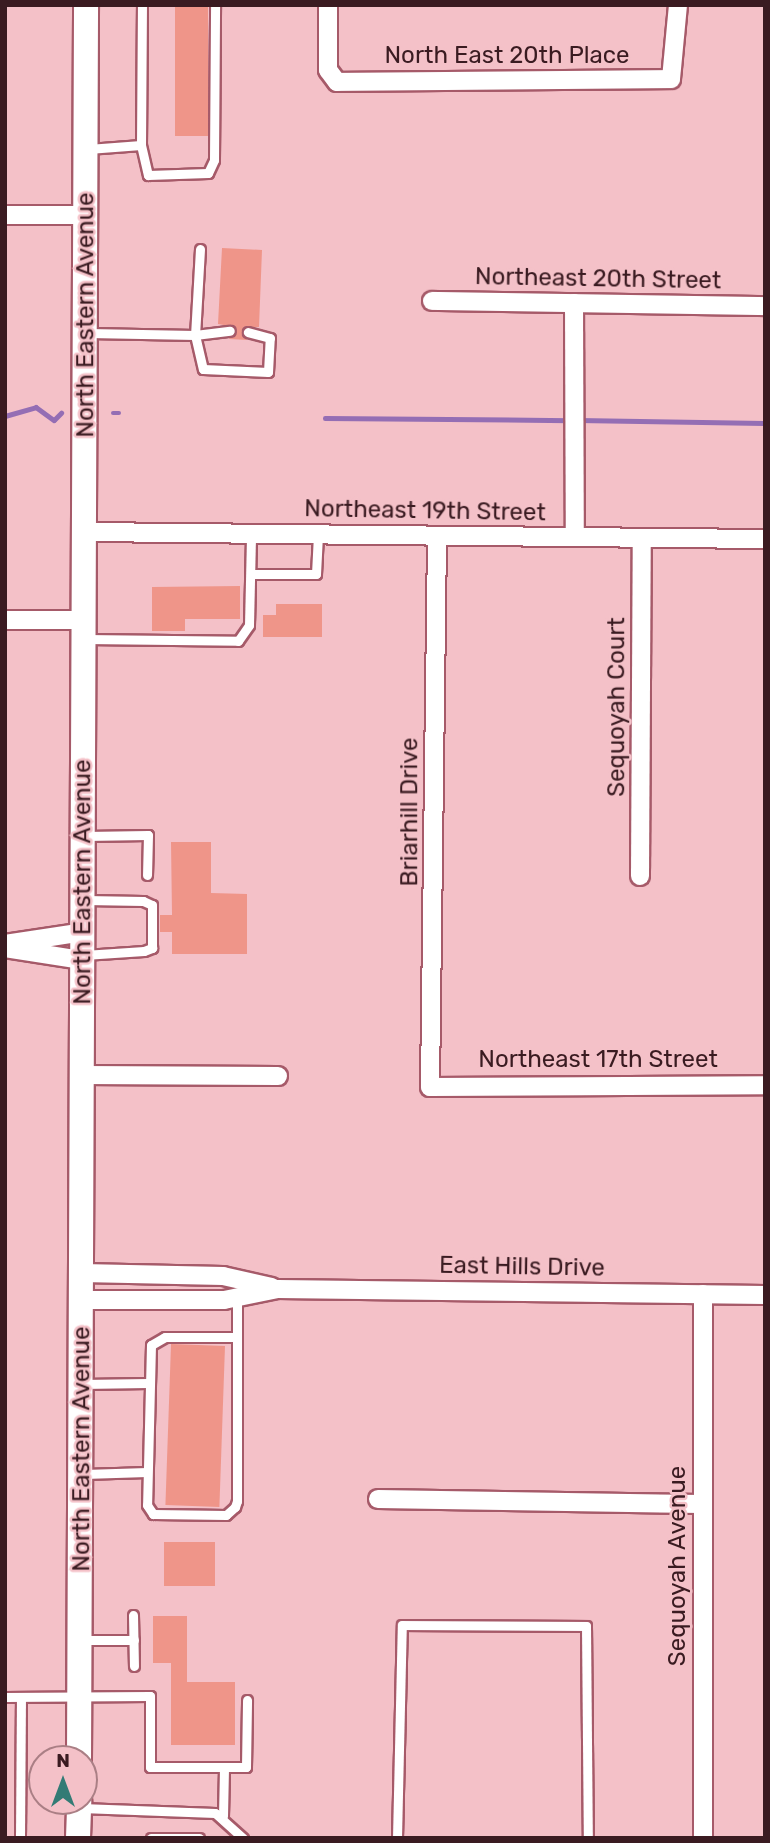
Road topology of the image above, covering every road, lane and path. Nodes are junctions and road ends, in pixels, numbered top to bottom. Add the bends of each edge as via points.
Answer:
1 (86, 5) edge
2 (142, 5) edge
3 (215, 5) edge
4 (328, 5) edge
5 (678, 5) edge
6 (142, 145) junction
7 (86, 149) junction
8 (5, 215) edge
9 (87, 215) junction
10 (200, 249) dead end
11 (432, 301) dead end
12 (574, 303) junction
13 (765, 306) edge
14 (230, 331) dead end
15 (248, 332) dead end
16 (86, 333) junction
17 (195, 335) junction
18 (85, 532) junction
19 (251, 533) junction
20 (318, 534) junction
21 (575, 536) junction
22 (437, 537) junction
23 (642, 538) junction
24 (765, 539) edge
25 (251, 574) junction
26 (5, 620) edge
27 (85, 630) junction
28 (83, 836) junction
29 (147, 875) dead end
30 (640, 876) dead end
31 (83, 900) junction
32 (5, 946) edge
33 (83, 949) junction
34 (82, 1074) junction
35 (278, 1076) dead end
36 (765, 1086) edge
37 (430, 1087) joint
38 (82, 1273) junction
39 (237, 1288) junction
40 (703, 1294) junction
41 (765, 1295) edge
42 (82, 1300) junction
43 (237, 1337) junction
44 (82, 1384) junction
45 (148, 1384) junction
46 (147, 1472) junction
47 (82, 1474) junction
48 (378, 1499) dead end
49 (703, 1503) junction
50 (134, 1615) dead end
51 (81, 1640) junction
52 (134, 1640) junction
53 (134, 1666) dead end
54 (80, 1696) junction
55 (5, 1697) edge
56 (21, 1697) junction
57 (247, 1700) dead end
58 (79, 1745) edge
59 (224, 1767) junction
60 (98, 1807) edge
61 (78, 1815) edge
62 (223, 1816) junction
63 (20, 1838) edge
64 (78, 1838) edge
65 (150, 1838) edge
66 (199, 1838) edge
67 (243, 1838) edge
68 (397, 1838) edge
69 (588, 1838) edge
70 (702, 1838) edge

1 - 7 main road, North Eastern Avenue
2 - 6 lane
3 - 6 lane via 214,160 208,173 148,175
4 - 5 street, North East 20th Place via 328,70 337,82 660,80 676,75
6 - 7 lane
7 - 9 main road, North Eastern Avenue
8 - 9 street
9 - 16 main road, North Eastern Avenue
10 - 17 lane
11 - 12 street, Northeast 20th Street
12 - 13 street, Northeast 20th Street
12 - 21 street
14 - 17 lane
15 - 17 lane via 271,338 268,372 203,369
16 - 17 lane
16 - 18 main road, North Eastern Avenue
18 - 19 street, Northeast 19th Street
18 - 27 main road, North Eastern Avenue
19 - 20 street, Northeast 19th Street
19 - 25 lane
20 - 22 street, Northeast 19th Street
20 - 25 lane via 316,574
21 - 22 street, Northeast 19th Street
21 - 23 street, Northeast 19th Street
22 - 37 street, Briarhill Drive
23 - 24 street, Northeast 19th Street
23 - 30 street, Sequoyah Court
25 - 27 lane via 249,625 237,641
26 - 27 street
27 - 28 main road, North Eastern Avenue
28 - 29 lane via 148,835
28 - 31 main road, North Eastern Avenue
31 - 33 main road, North Eastern Avenue
31 - 33 lane via 152,905 152,948
32 - 33 street
32 - 33 street
33 - 34 main road, North Eastern Avenue
34 - 35 street
34 - 38 main road, North Eastern Avenue
36 - 37 street, Northeast 17th Street
38 - 39 street, East Hills Drive
38 - 42 main road, North Eastern Avenue
39 - 40 street, East Hills Drive
39 - 42 street, East Hills Drive
39 - 43 lane
40 - 41 street, East Hills Drive
40 - 49 street, Sequoyah Avenue
42 - 44 main road, North Eastern Avenue
43 - 45 lane via 158,1340 149,1352
43 - 46 lane via 235,1507 226,1515 153,1514 147,1505
44 - 45 lane
44 - 47 main road, North Eastern Avenue
45 - 46 lane
46 - 47 lane
47 - 51 main road, North Eastern Avenue
48 - 49 street
49 - 70 street, Sequoyah Avenue
50 - 52 lane
51 - 52 lane
51 - 54 main road, North Eastern Avenue
52 - 53 lane
54 - 56 lane
54 - 58 main road, North Eastern Avenue
54 - 59 lane via 150,1696 150,1767
55 - 56 lane
56 - 63 lane
57 - 59 lane via 246,1767
59 - 62 lane
60 - 62 lane
61 - 64 main road
62 - 67 lane
65 - 66 lane
68 - 69 lane via 402,1625 586,1626

